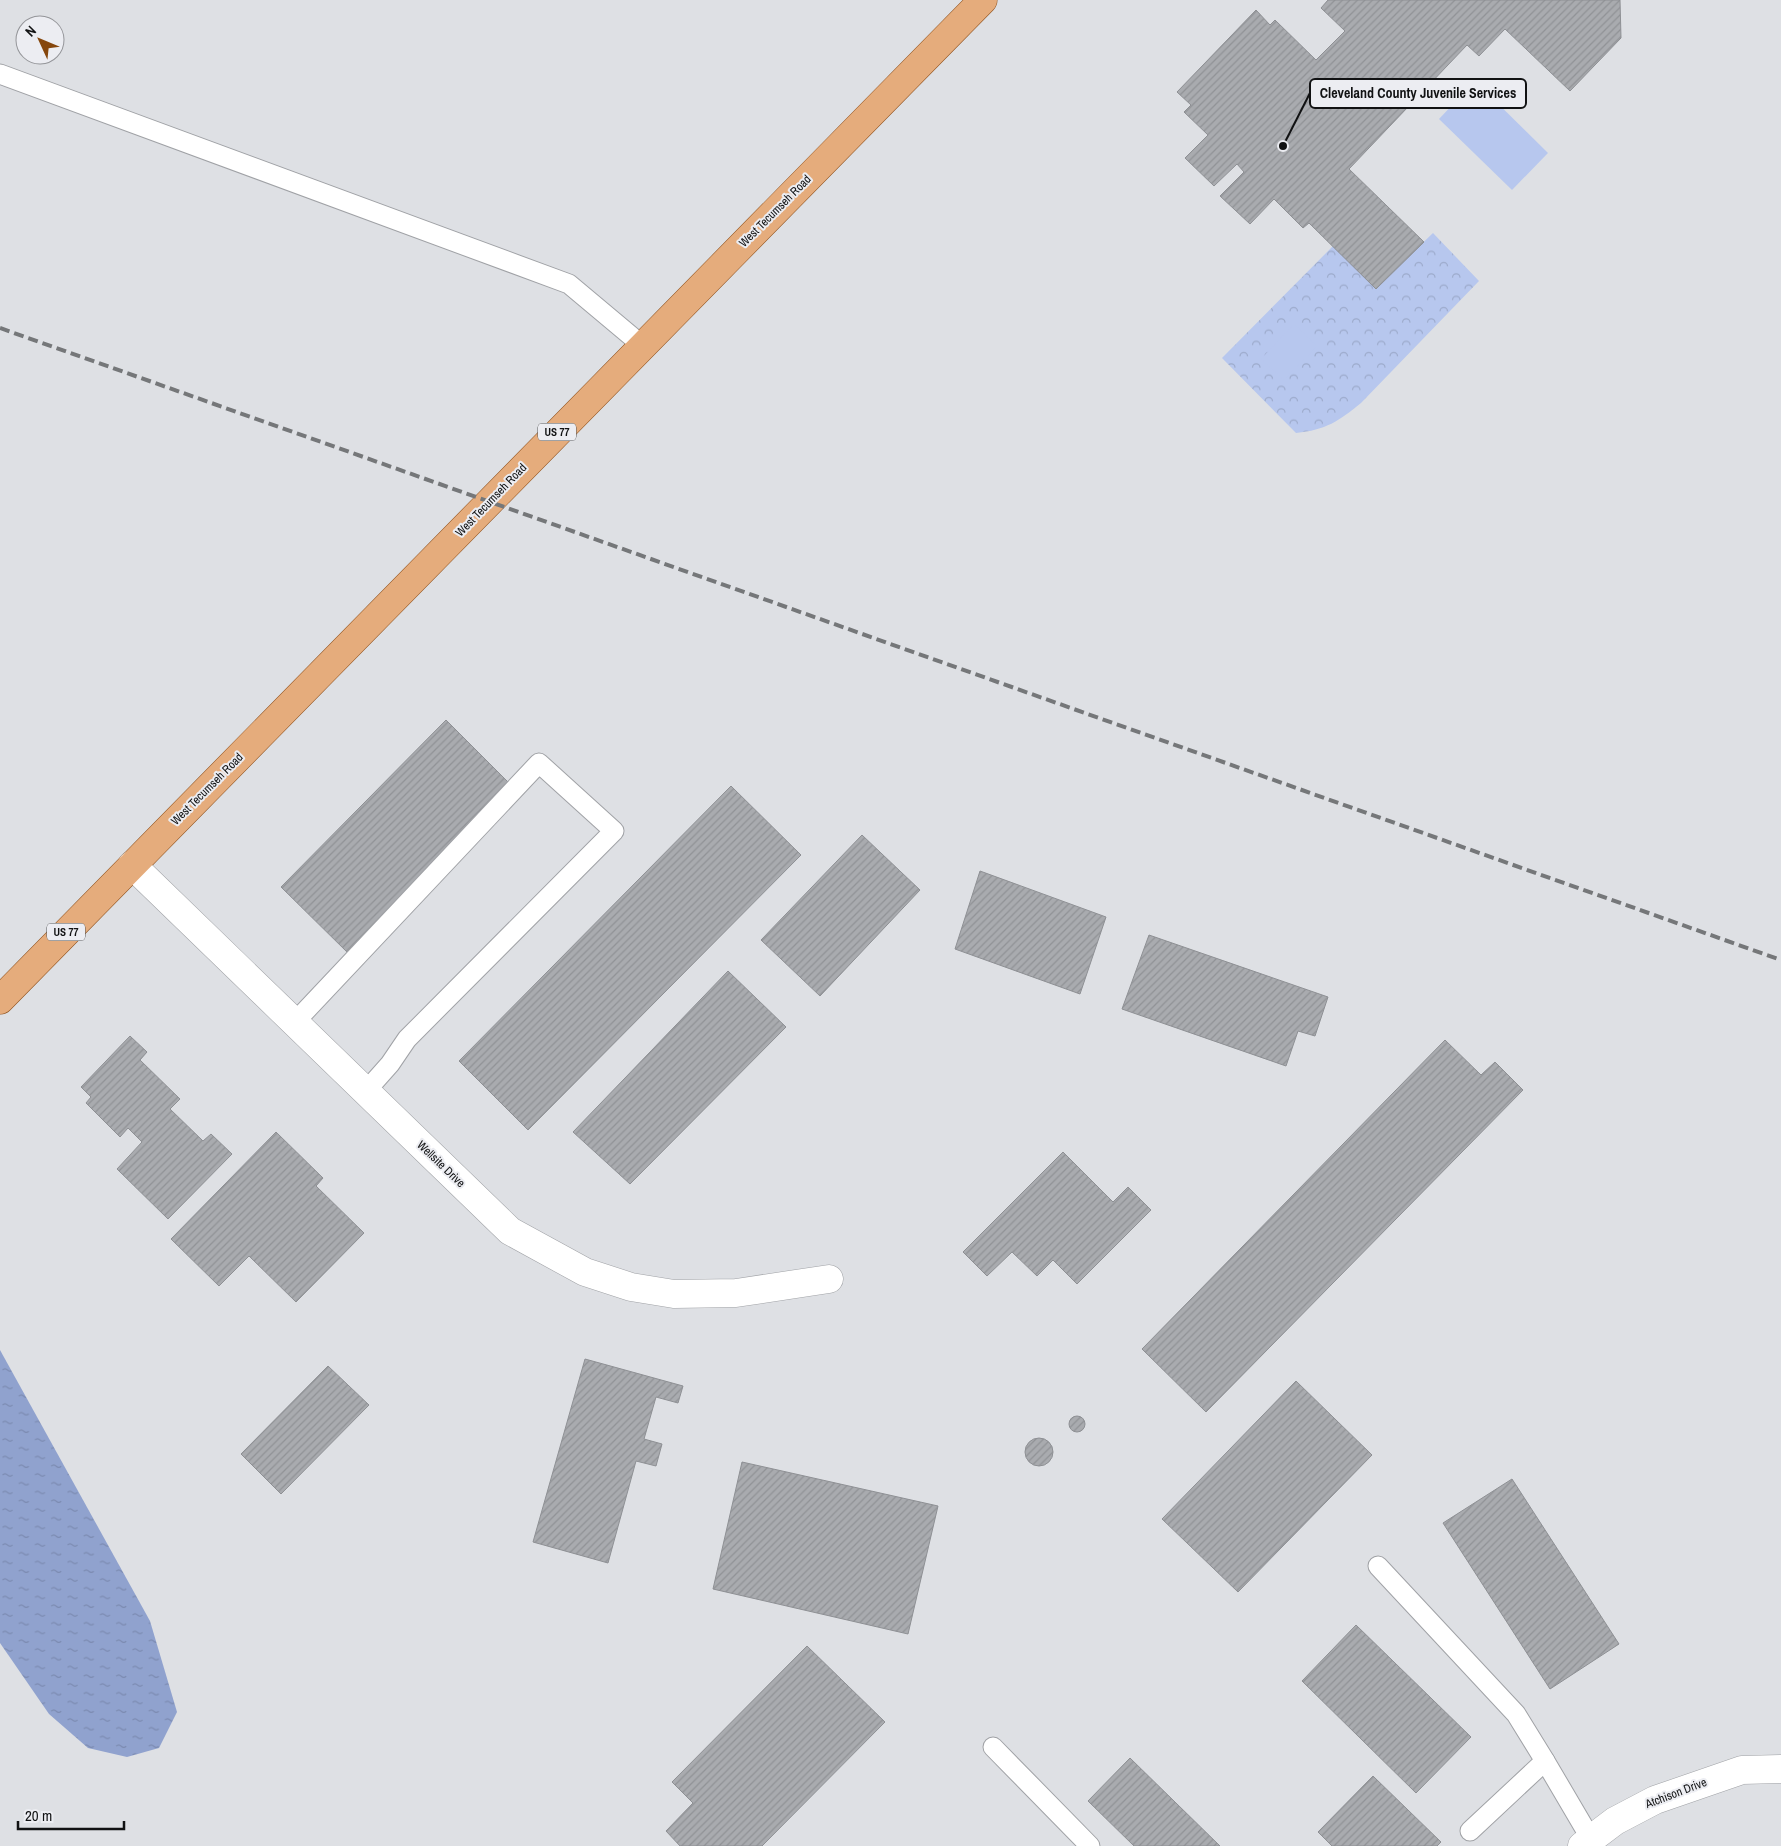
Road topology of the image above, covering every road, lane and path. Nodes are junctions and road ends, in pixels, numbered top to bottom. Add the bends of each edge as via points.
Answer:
1 (983, 0) edge
2 (0, 74) edge
3 (643, 346) junction
4 (132, 865) junction
5 (0, 1000) edge
6 (295, 1022) junction
7 (366, 1090) junction
8 (829, 1279) dead end
9 (1378, 1566) dead end
10 (993, 1748) dead end
11 (1545, 1761) junction
12 (1781, 1768) edge
13 (1470, 1831) dead end
14 (1589, 1844) edge
15 (1090, 1846) edge

1 - 3 main road, West Tecumseh Road / US 77
2 - 3 lane via 569,284
3 - 4 main road, West Tecumseh Road / US 77
4 - 5 main road, West Tecumseh Road / US 77
4 - 6 street, Wellsite Drive
6 - 7 street, Wellsite Drive
6 - 7 lane via 539,763 614,831 406,1039 390,1064
7 - 8 street, Wellsite Drive via 510,1231 585,1272 632,1287 674,1294 736,1293
9 - 11 lane via 1516,1714
10 - 15 lane
11 - 13 lane
11 - 14 lane
12 - 14 street, Atchison Drive via 1742,1770 1655,1800 1616,1821

